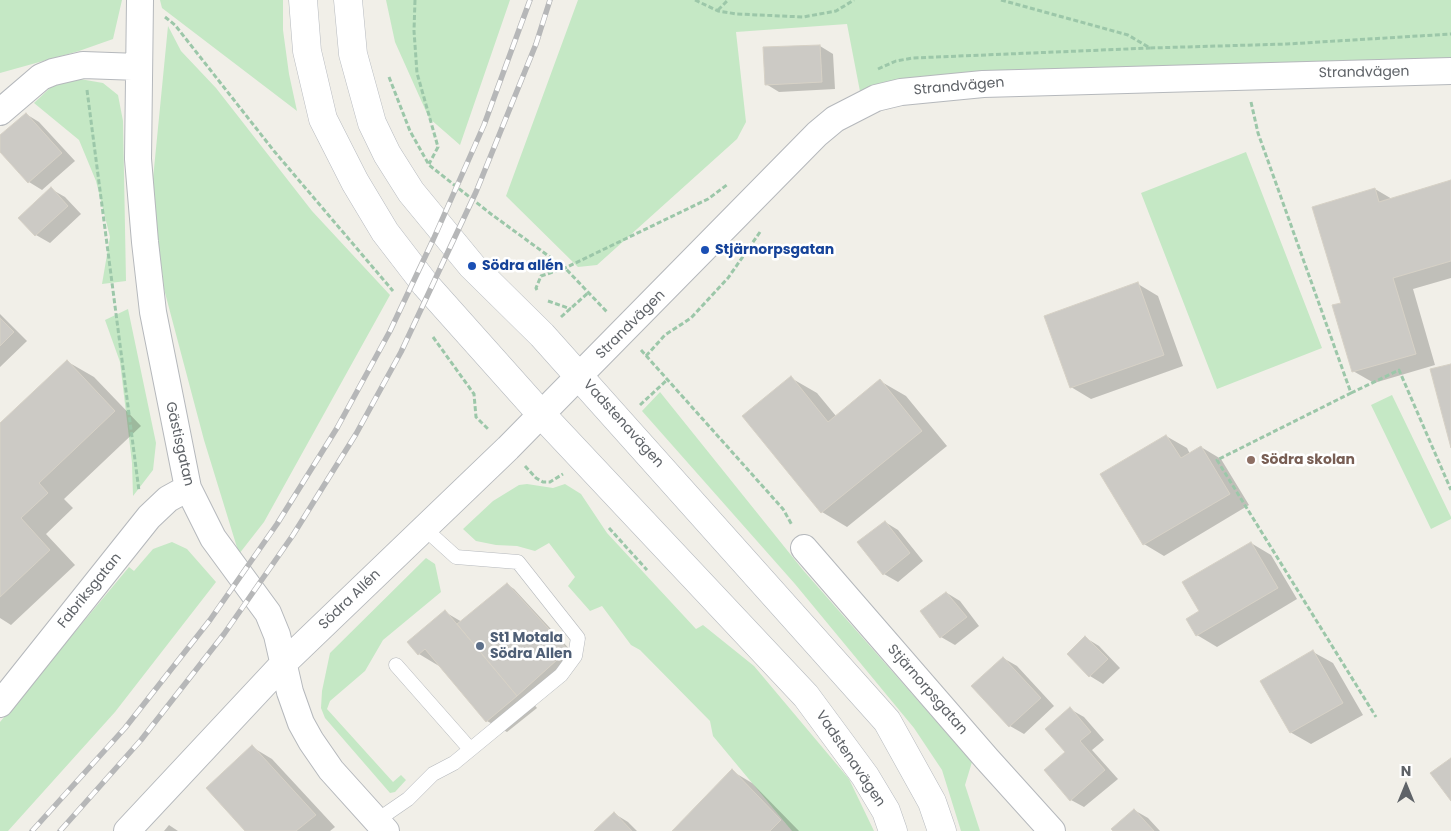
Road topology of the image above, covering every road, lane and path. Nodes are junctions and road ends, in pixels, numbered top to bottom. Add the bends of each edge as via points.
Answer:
1 (140, 0) edge
2 (303, 0) edge
3 (348, 0) edge
4 (415, 0) edge
5 (695, 0) edge
6 (728, 0) edge
7 (854, 0) edge
8 (1001, 0) edge
9 (718, 11) junction
10 (1451, 34) edge
11 (83, 65) junction
12 (139, 67) junction
13 (1451, 71) edge
14 (388, 73) dead end
15 (1250, 101) dead end
16 (0, 112) edge
17 (429, 165) junction
18 (765, 224) dead end
19 (565, 268) junction
20 (394, 292) dead end
21 (570, 309) dead end
22 (624, 331) junction
23 (433, 336) dead end
24 (646, 356) junction
25 (580, 376) junction
26 (1351, 393) junction
27 (474, 394) dead end
28 (542, 414) junction
29 (188, 488) junction
30 (1451, 490) edge
31 (149, 517) junction
32 (425, 529) junction
33 (804, 548) joint
34 (284, 663) junction
35 (396, 665) dead end
36 (0, 704) edge
37 (1376, 717) dead end
38 (470, 749) junction
39 (381, 826) edge
40 (127, 831) edge
41 (894, 831) edge
42 (942, 831) edge
43 (1052, 831) edge

1 - 12 street, Gästisgatan
1 - 20 path via 175,25 274,151
2 - 28 main road, Vadstenavägen via 307,51 316,94 324,119 355,182 386,232 425,284
3 - 25 main road, Vadstenavägen via 353,54 360,86 372,123 387,154 411,192 472,266
4 - 17 path via 417,74 438,147
5 - 9 path
6 - 9 path
7 - 9 path via 836,11 803,17
8 - 10 path via 1128,35 1150,48
11 - 12 street
11 - 16 street via 41,77
11 - 31 path via 140,495
12 - 29 street, Gästisgatan via 138,159 146,250 155,321
13 - 22 street, Strandvägen via 983,84 901,92 876,98 835,119 817,134
14 - 17 path via 410,131
15 - 26 path via 1258,133
17 - 19 path
18 - 24 path via 728,278 691,318 665,336
19 - 21 path via 542,276 536,288 547,301
19 - 22 path
22 - 24 path
22 - 25 street, Strandvägen
23 - 27 path
24 - 33 path via 783,509
25 - 28 street, Södra Allén
25 - 42 main road, Vadstenavägen via 887,721 932,802
26 - 30 path via 1399,370
26 - 37 path via 1217,460
28 - 32 street, Södra Allén
28 - 41 main road, Vadstenavägen via 806,696 865,776
29 - 31 street, Fabriksgatan via 168,499
29 - 34 street, Gästisgatan via 213,538 268,614
31 - 36 street, Fabriksgatan
32 - 34 street, Södra Allén
32 - 38 lane via 456,558 518,562 578,638 576,656 561,675
33 - 43 street, Stjärnorpsgatan
34 - 39 street, Gästisgatan via 298,715 311,742 331,770
34 - 40 street, Södra Allén
35 - 38 lane
38 - 39 lane via 454,763 433,774

